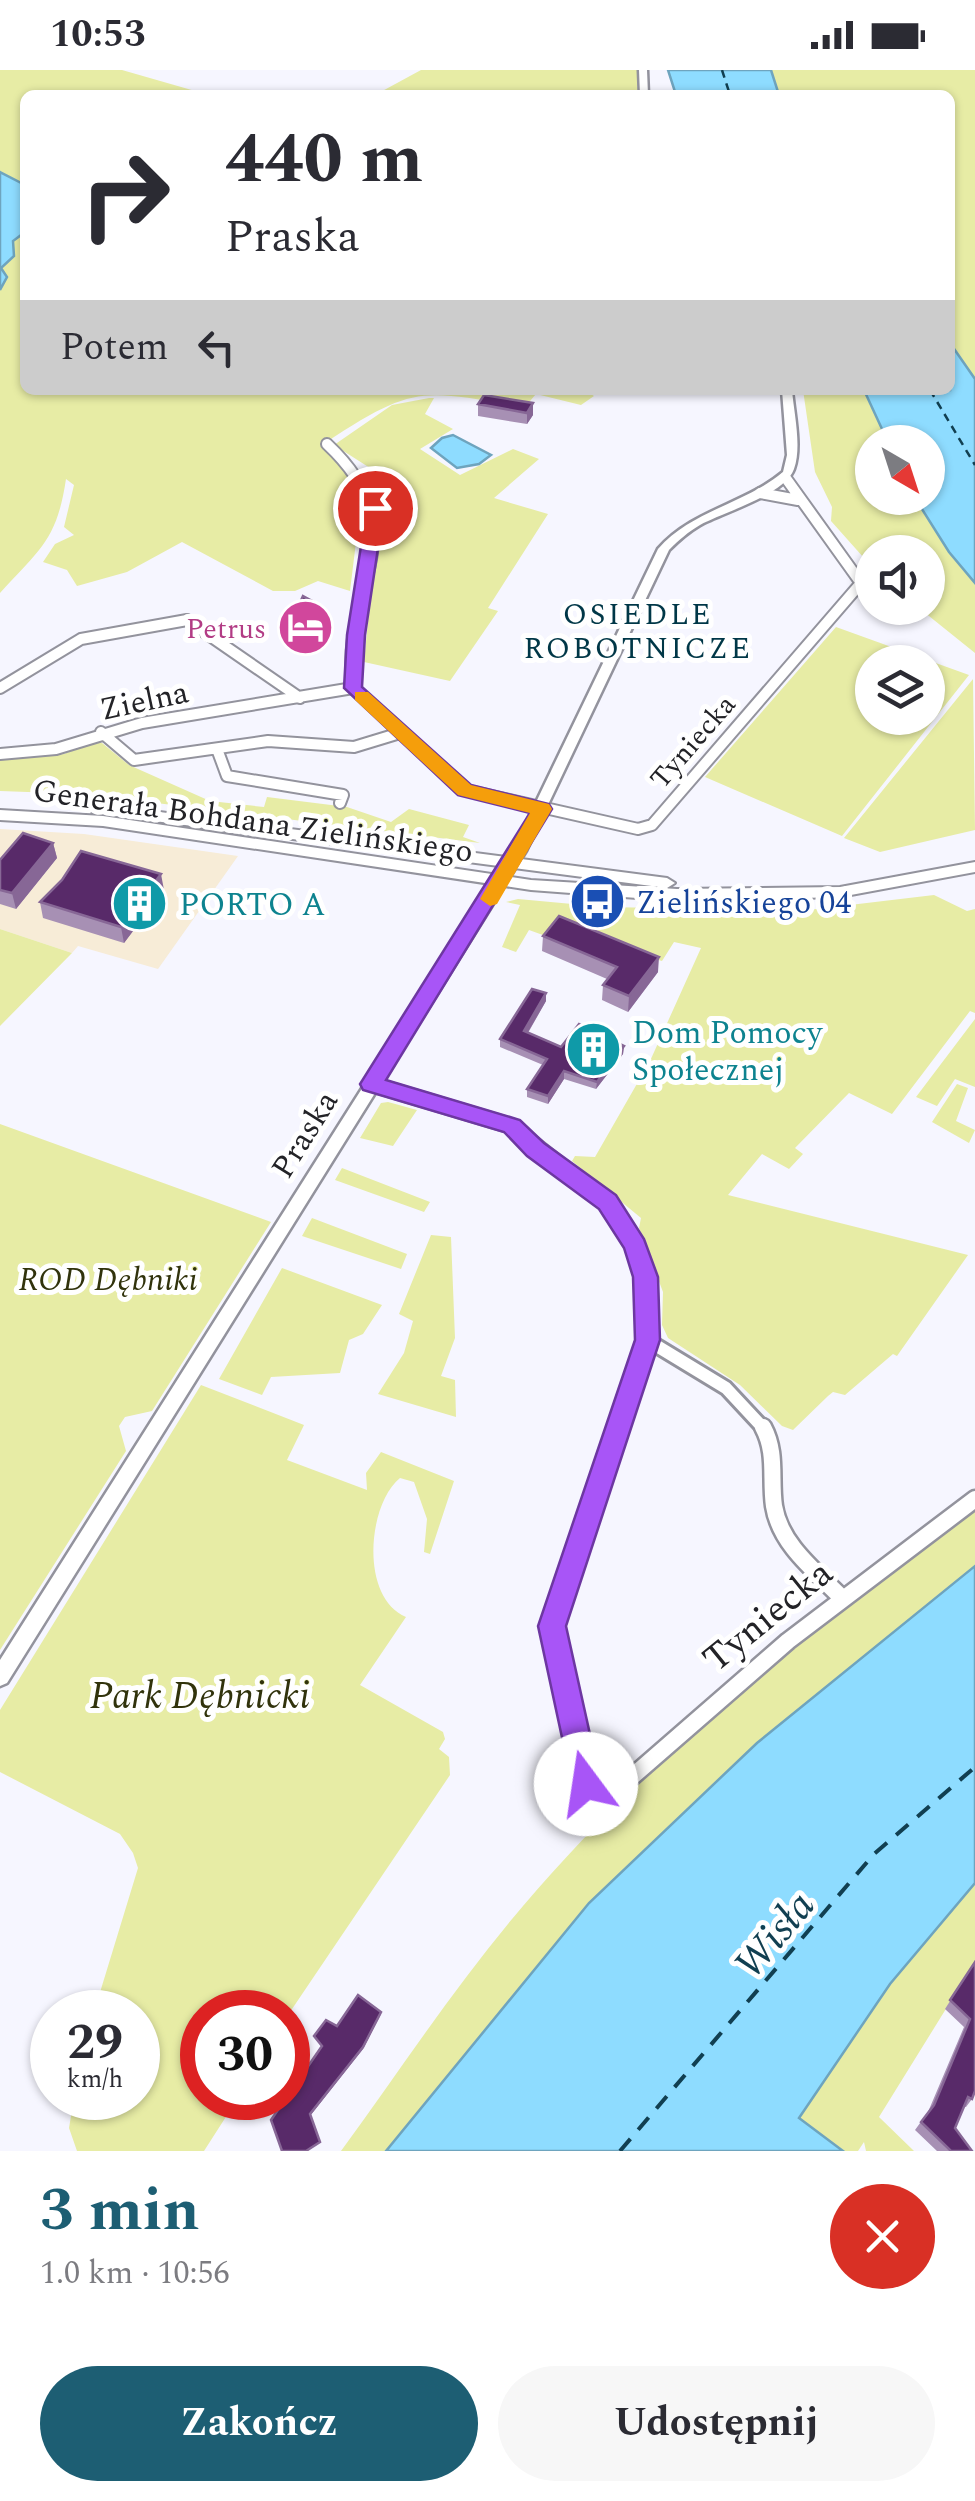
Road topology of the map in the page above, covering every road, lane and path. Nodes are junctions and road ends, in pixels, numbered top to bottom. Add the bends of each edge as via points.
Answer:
1 (787, 395) edge
2 (327, 444) dead end
3 (785, 477) junction
4 (760, 493) junction
5 (798, 500) junction
6 (0, 688) edge
7 (353, 688) junction
8 (300, 698) junction
9 (100, 732) junction
10 (400, 733) junction
11 (218, 749) junction
12 (0, 754) edge
13 (340, 803) dead end
14 (0, 804) edge
15 (542, 809) junction
16 (0, 816) edge
17 (975, 855) edge
18 (510, 864) junction
19 (975, 867) edge
20 (501, 881) junction
21 (371, 1084) junction
22 (647, 1340) junction
23 (975, 1499) edge
24 (840, 1596) junction
25 (0, 1677) edge

1 - 3 street via 792,455
2 - 7 street via 349,462 375,504
3 - 4 street, Praska
3 - 5 street, Tyniecka
4 - 5 street
4 - 15 street, Praska via 686,529 664,549
5 - 15 street, Tyniecka via 855,572 858,589 645,829
6 - 8 street, Zielna via 81,639 187,620
7 - 8 street, Zielna
7 - 10 street
8 - 9 street, Zielna
9 - 11 street via 134,760
9 - 12 street, Zielna via 56,749
10 - 11 street via 342,748 268,741
10 - 15 street via 464,790
11 - 13 street via 227,776 344,795
14 - 18 main road, Generała Bohdana Zielińskiego via 124,812
15 - 18 street, Praska
16 - 20 main road, Generała Bohdana Zielińskiego via 103,821
17 - 18 main road, Generała Bohdana Zielińskiego via 870,876 760,886 657,883
18 - 20 street, Praska
19 - 20 main road, Generała Bohdana Zielińskiego via 789,896 644,894
20 - 21 street, Praska
21 - 22 street via 512,1126 607,1202 646,1277
21 - 25 street, Praska
22 - 24 street via 725,1385 756,1418 776,1470 780,1527
22 - 24 street, Tyniecka via 552,1626 586,1784 596,1795 611,1794
23 - 24 street, Tyniecka

